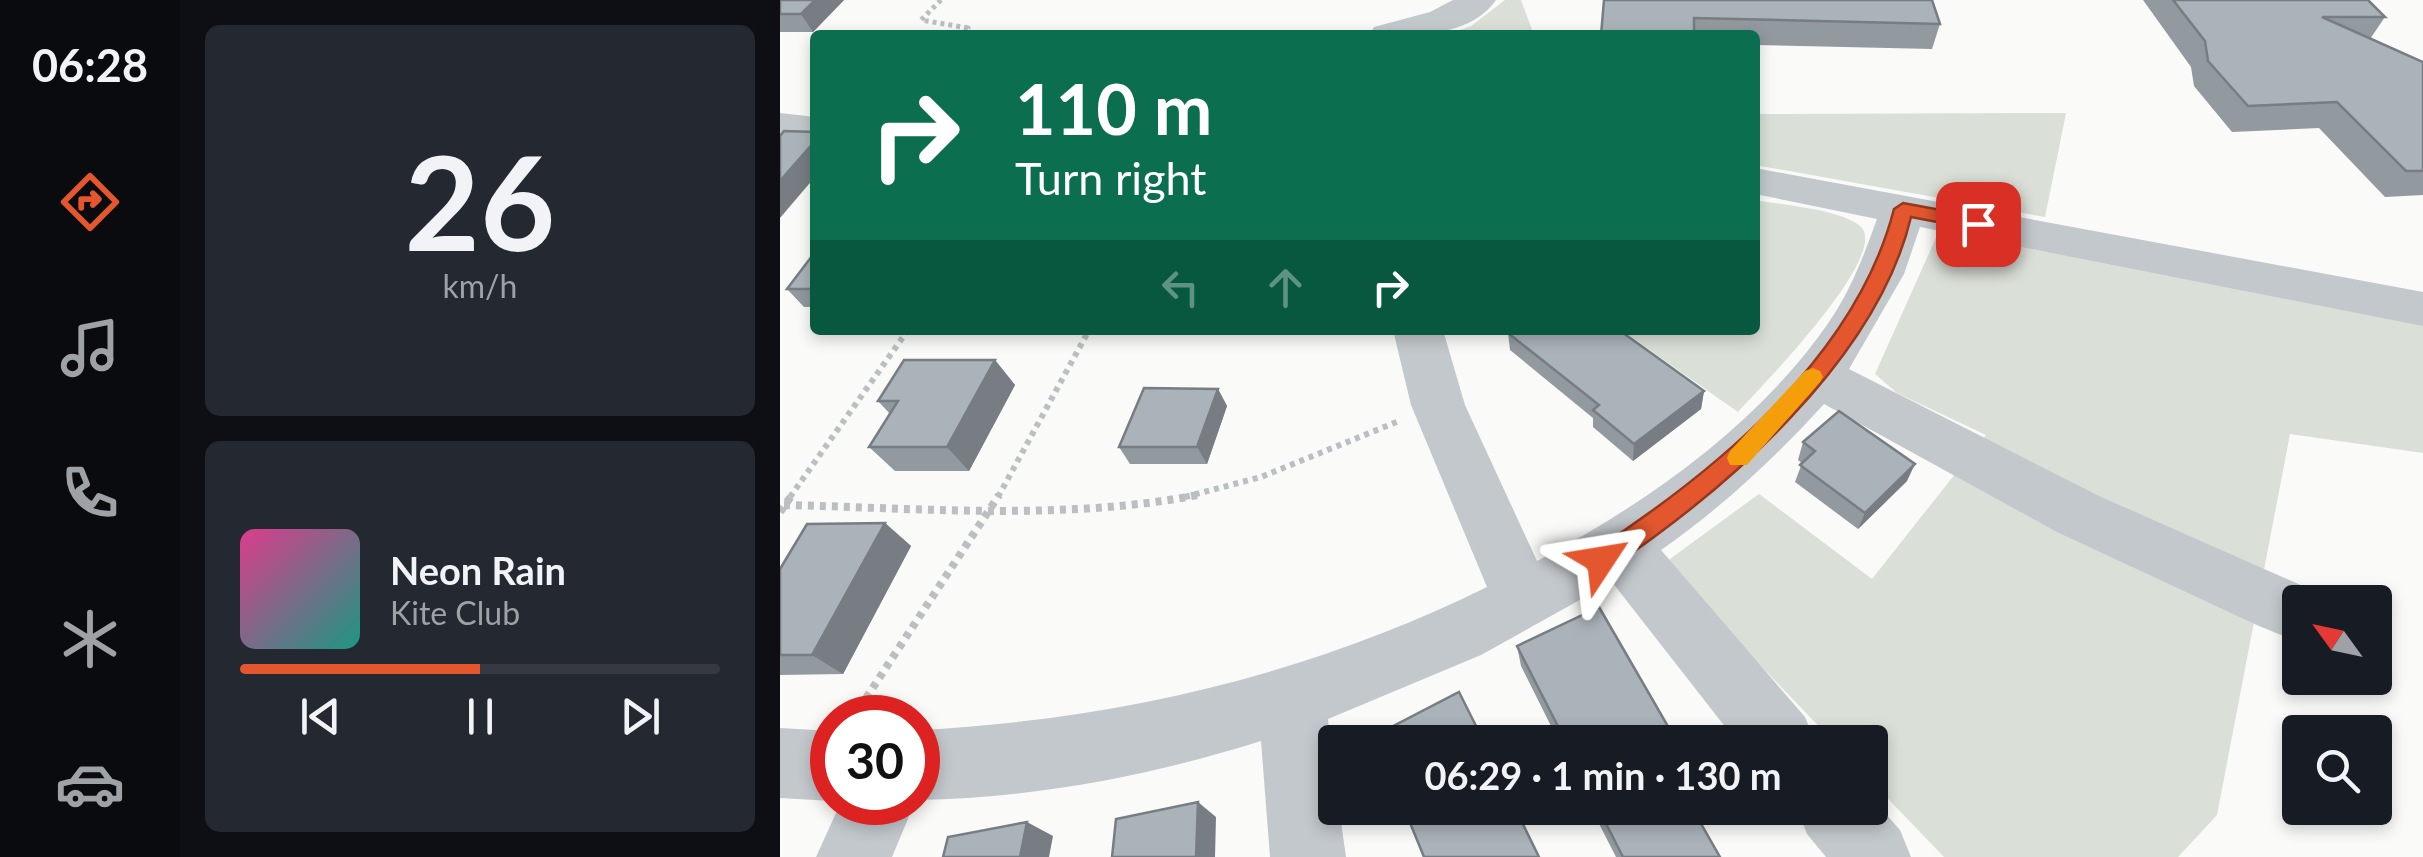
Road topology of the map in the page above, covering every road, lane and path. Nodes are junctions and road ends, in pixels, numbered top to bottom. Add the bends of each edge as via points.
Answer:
1 (942, 0) edge
2 (1374, 0) edge
3 (1479, 0) edge
4 (966, 30) edge
5 (1378, 30) edge
6 (1406, 30) edge
7 (780, 125) edge
8 (810, 128) edge
9 (1760, 182) edge
10 (1903, 209) junction
11 (2423, 309) edge
12 (904, 335) edge
13 (1086, 335) edge
14 (1420, 335) edge
15 (1814, 375) junction
16 (1438, 405) junction
17 (992, 508) junction
18 (782, 509) edge
19 (1621, 548) junction
20 (1524, 600) junction
21 (2280, 606) dead end
22 (868, 695) edge
23 (1290, 697) junction
24 (1766, 725) edge
25 (780, 762) edge
26 (940, 763) edge
27 (810, 764) edge
28 (869, 825) edge
29 (1847, 825) edge
30 (854, 857) edge
31 (1308, 857) edge
32 (1873, 857) edge

1 - 4 path via 921,20
2 - 5 street
3 - 6 street
7 - 8 street
9 - 10 street
10 - 11 street
10 - 15 street via 1873,292
12 - 18 path
13 - 17 path
14 - 16 street
15 - 19 street via 1740,457
15 - 21 street via 2078,514
16 - 17 path via 1279,470 1177,499
16 - 20 street
17 - 18 path
17 - 22 path
19 - 20 street
19 - 24 street
20 - 23 street via 1416,653
23 - 26 street via 1138,740
23 - 31 street
25 - 27 street
28 - 30 street
29 - 32 street

